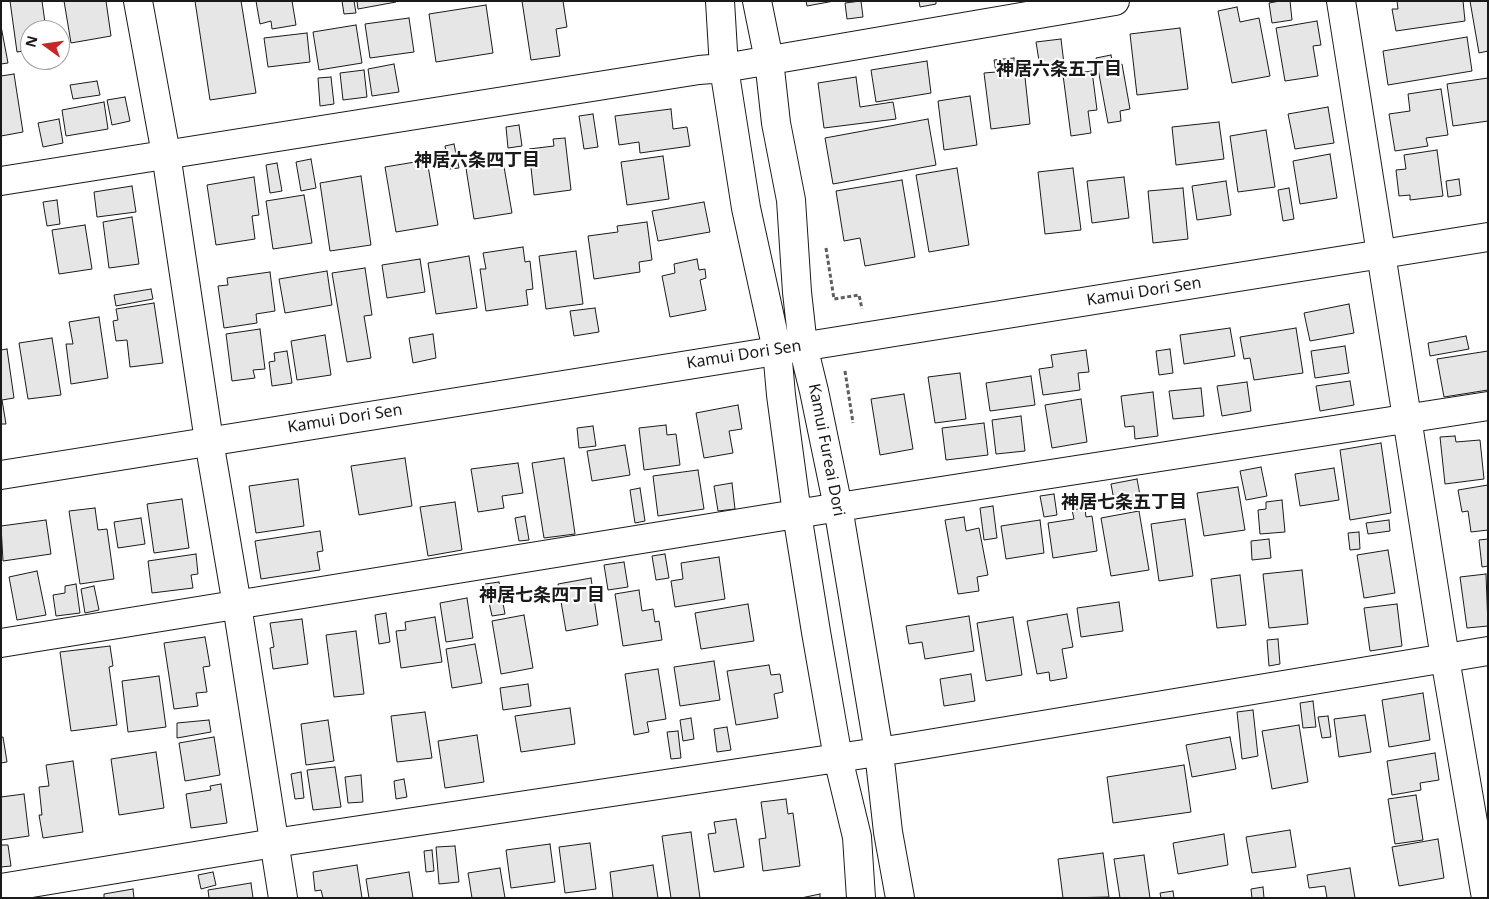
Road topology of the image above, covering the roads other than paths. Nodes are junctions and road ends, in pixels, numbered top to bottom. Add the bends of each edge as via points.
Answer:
1 (138, 1) edge
2 (720, 1) edge
3 (757, 1) edge
4 (1115, 1) edge
5 (1341, 1) edge
6 (770, 60) junction
7 (724, 68) junction
8 (166, 154) junction
9 (1, 181) edge
10 (1488, 237) edge
11 (1382, 254) junction
12 (790, 348) junction
13 (1488, 406) edge
14 (1408, 419) junction
15 (209, 441) junction
16 (1, 475) edge
17 (838, 507) junction
18 (797, 514) junction
19 (237, 605) junction
20 (1, 643) edge
21 (1488, 651) edge
22 (1445, 658) junction
23 (879, 752) junction
24 (838, 758) junction
25 (274, 843) junction
26 (1, 888) edge
27 (283, 898) edge
28 (861, 898) edge
29 (900, 898) edge
30 (1486, 898) edge

1 - 8 street
2 - 7 street, Kamui Fureai Dori
3 - 6 street, Kamui Fureai Dori
4 - 6 street
5 - 11 street
6 - 7 street
6 - 12 street, Kamui Fureai Dori via 776,123 791,200 797,292
7 - 8 street
7 - 12 street, Kamui Fureai Dori via 746,208
8 - 9 street
8 - 15 street
10 - 11 street, Kamui Dori Sen
11 - 12 street, Kamui Dori Sen
11 - 14 street
12 - 15 street, Kamui Dori Sen
12 - 17 street, Kamui Fureai Dori via 814,390
12 - 18 street, Kamui Fureai Dori via 781,395
13 - 14 street
14 - 17 street
14 - 22 street
15 - 16 street, Kamui Dori Sen
15 - 19 street
17 - 18 street
17 - 23 street, Kamui Fureai Dori
18 - 19 street
18 - 24 street, Kamui Fureai Dori
19 - 20 street
19 - 25 street
21 - 22 street
22 - 23 street
22 - 30 street
23 - 24 street
23 - 29 street, Kamui Fureai Dori
24 - 25 street
24 - 28 street, Kamui Fureai Dori via 857,838
25 - 26 street
25 - 27 street

